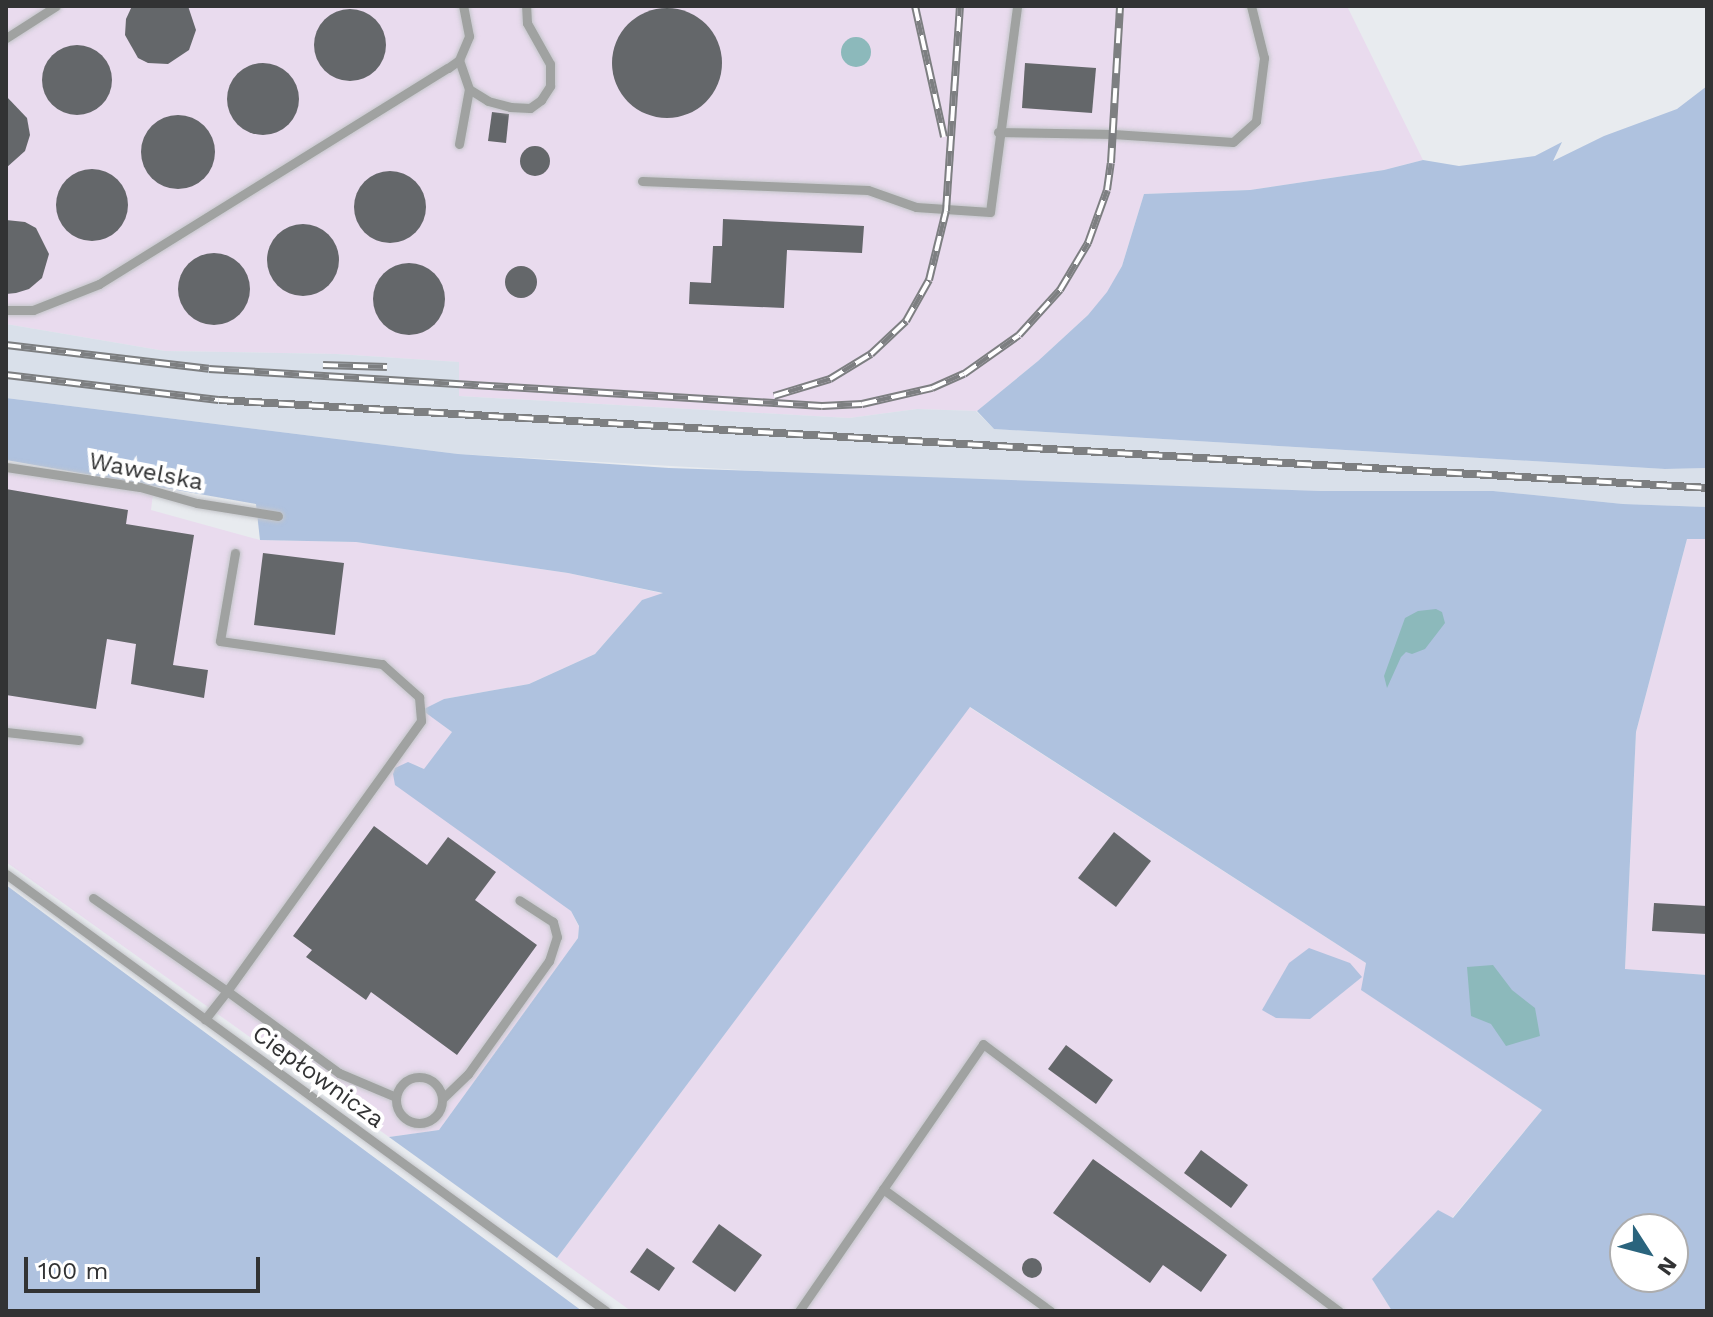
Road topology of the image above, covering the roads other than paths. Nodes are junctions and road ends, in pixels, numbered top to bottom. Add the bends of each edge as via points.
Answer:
1 (56, 6) edge
2 (463, 6) edge
3 (526, 6) edge
4 (1017, 6) edge
5 (1251, 6) edge
6 (6, 38) edge
7 (459, 60) junction
8 (469, 89) junction
9 (998, 132) junction
10 (459, 144) dead end
11 (642, 181) dead end
12 (6, 310) edge
13 (6, 467) edge
14 (278, 516) dead end
15 (235, 553) dead end
16 (6, 732) edge
17 (79, 740) dead end
18 (6, 874) edge
19 (93, 898) dead end
20 (519, 900) dead end
21 (227, 991) junction
22 (205, 1019) junction
23 (396, 1097) junction
24 (443, 1098) junction
25 (883, 1189) junction
26 (606, 1311) edge
27 (799, 1311) edge
28 (1050, 1311) edge
29 (1339, 1311) edge

1 - 6 lane
2 - 7 lane via 469,36
3 - 8 lane via 527,23 550,64 550,86 541,100 530,108 510,107
4 - 9 lane
5 - 9 lane via 1264,58 1256,121 1233,142
7 - 8 lane
7 - 12 lane via 99,284 33,310
8 - 10 lane
9 - 11 lane via 990,212 916,207 868,190
13 - 14 lane, Wawelska via 140,487
15 - 21 lane via 220,641 382,664 419,697 421,721
16 - 17 lane
18 - 22 lane, Ciepłownicza
19 - 21 lane
20 - 24 lane via 553,922 557,937 549,961 468,1074
21 - 22 lane
21 - 23 lane via 339,1073
22 - 26 lane, Ciepłownicza
23 - 24 lane via 403,1083 417,1076 436,1084
23 - 24 lane via 399,1112 416,1123 435,1117
25 - 27 lane
25 - 28 lane
25 - 29 lane via 983,1044

